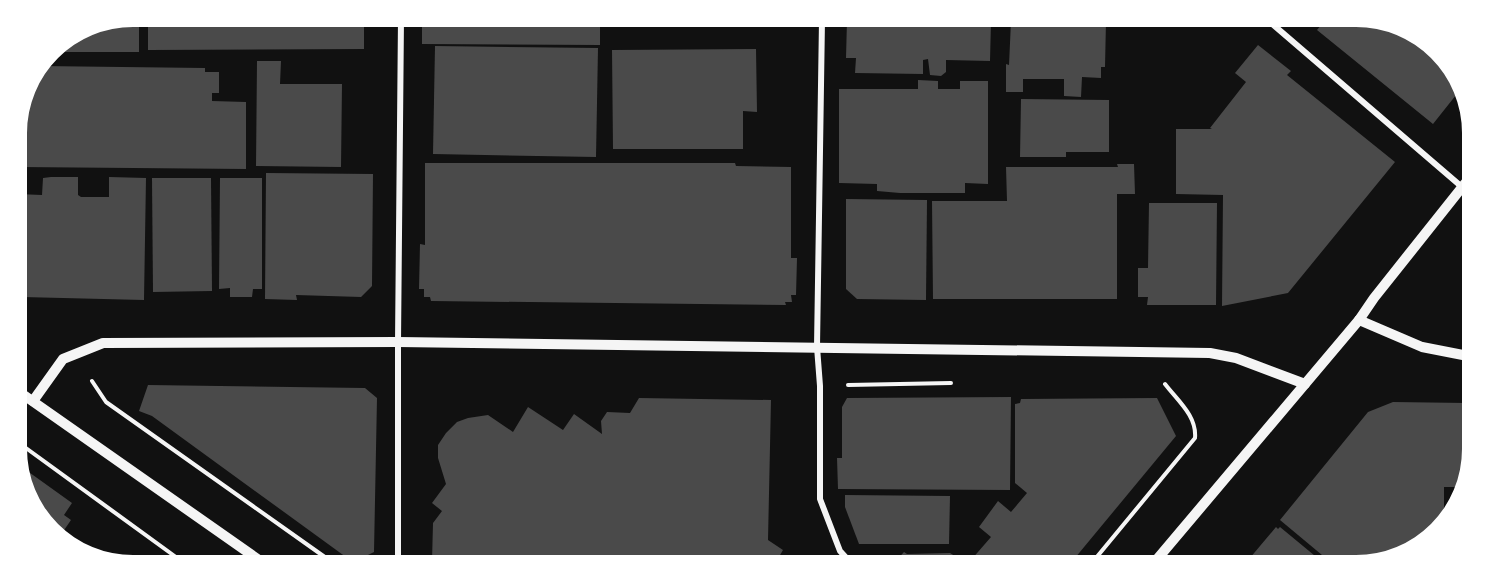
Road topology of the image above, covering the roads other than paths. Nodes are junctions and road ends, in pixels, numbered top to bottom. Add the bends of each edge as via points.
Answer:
1 (400, 27) edge
2 (822, 27) edge
3 (1276, 27) edge
4 (1462, 187) joint
5 (1359, 320) junction
6 (398, 342) junction
7 (817, 347) junction
8 (1462, 355) edge
9 (1305, 384) junction
10 (27, 397) edge
11 (33, 401) junction
12 (252, 555) edge
13 (398, 555) edge
14 (844, 555) edge
15 (1161, 555) edge

1 - 6 street
2 - 7 street
3 - 4 street
4 - 5 street
5 - 8 street via 1422,347
5 - 9 street
6 - 7 street
6 - 11 street via 103,343 63,359
6 - 13 street
7 - 9 street via 1210,353 1236,358
7 - 14 street via 820,499
9 - 15 street
10 - 11 street
11 - 12 street

